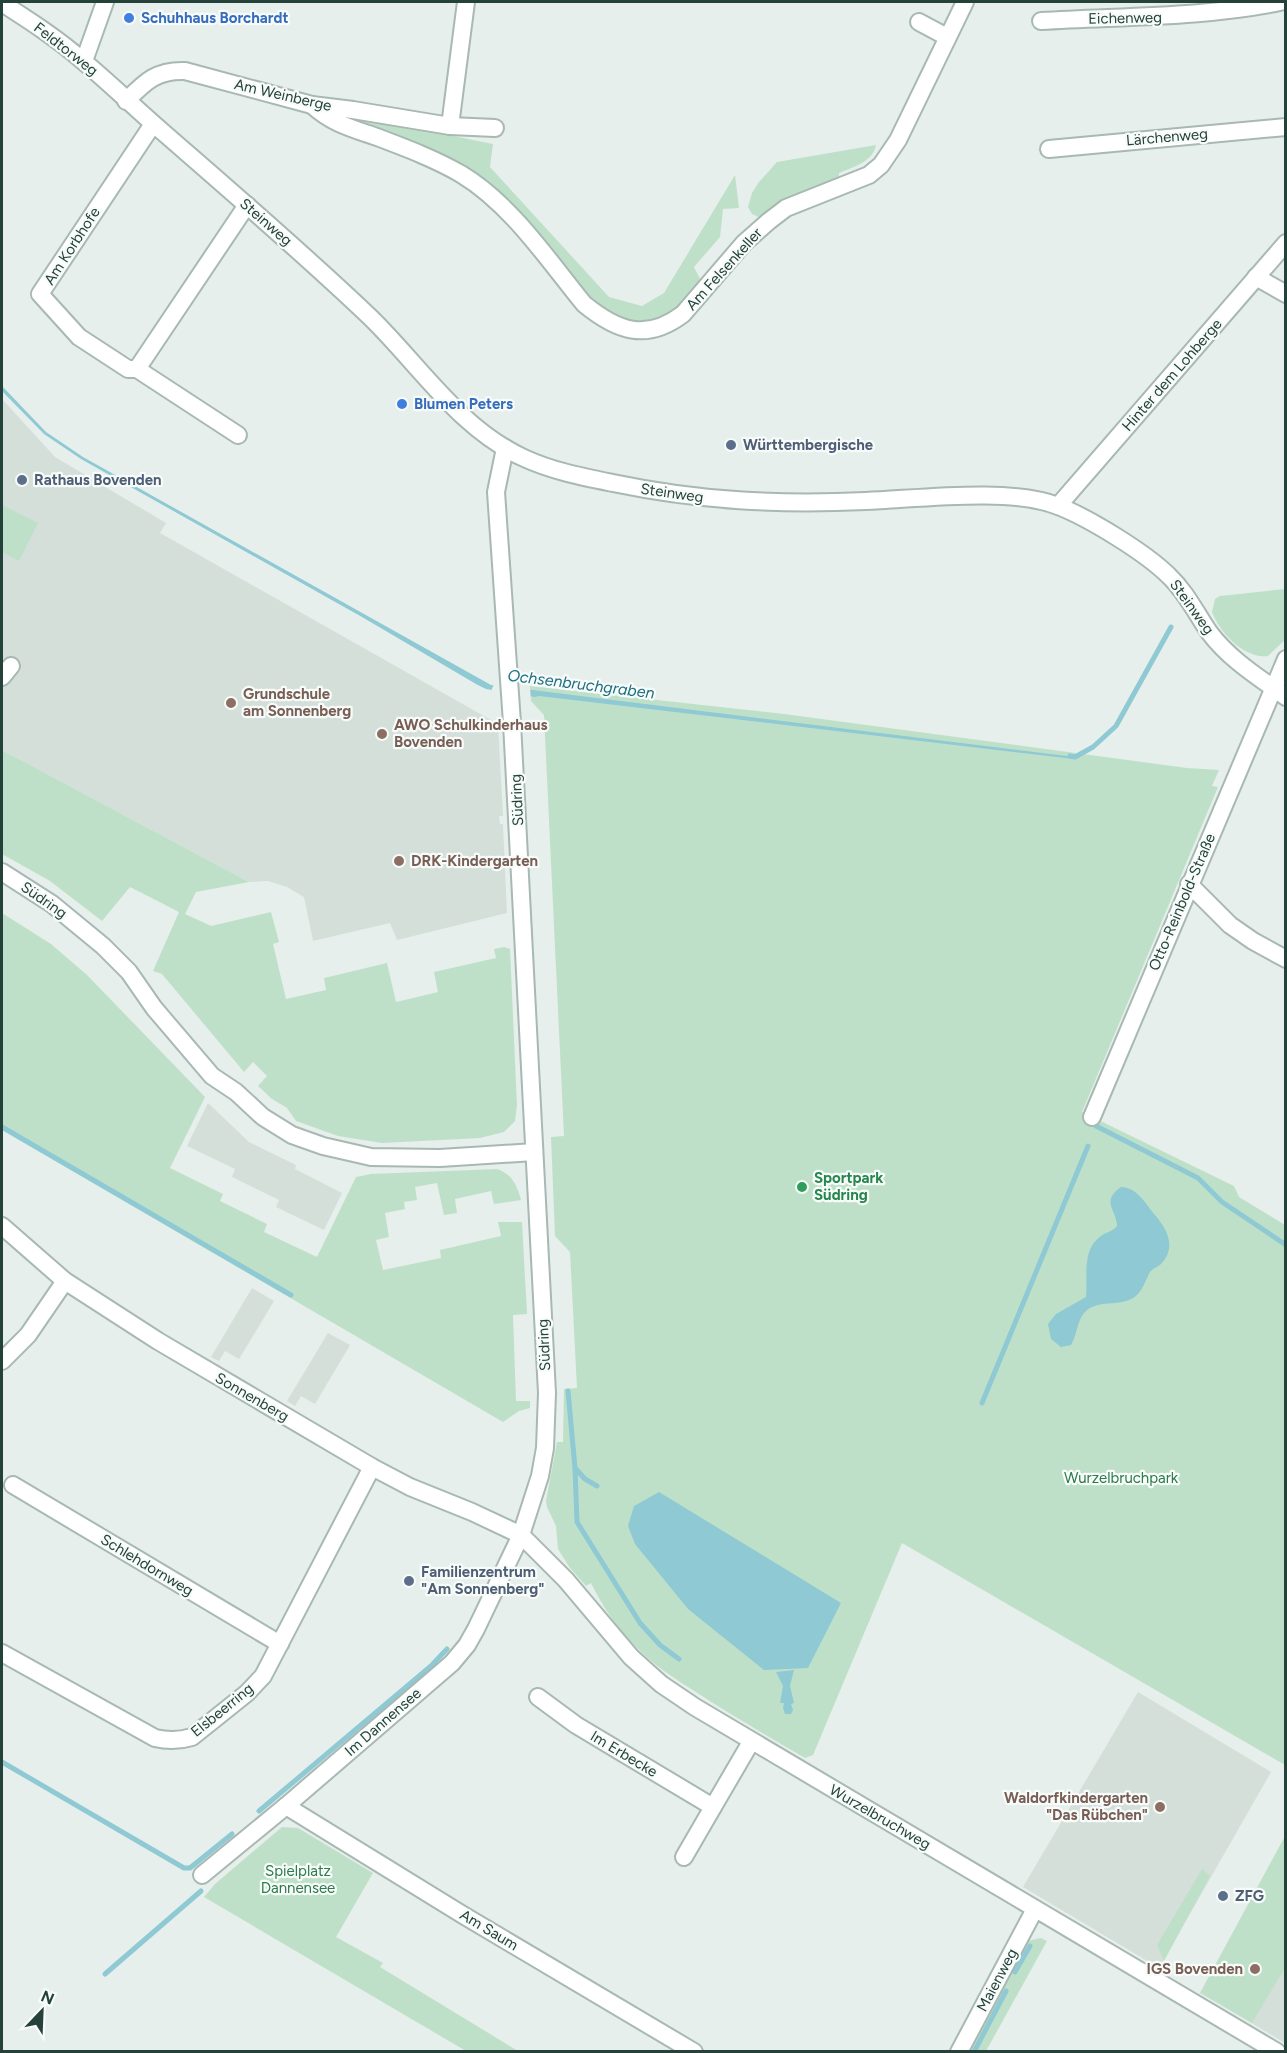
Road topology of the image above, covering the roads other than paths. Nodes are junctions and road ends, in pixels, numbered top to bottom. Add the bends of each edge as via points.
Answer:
1 (105, 2) edge
2 (466, 2) edge
3 (965, 2) edge
4 (1280, 2) edge
5 (2, 3) edge
6 (1041, 21) dead end
7 (919, 22) dead end
8 (947, 37) junction
9 (84, 61) junction
10 (126, 100) junction
11 (312, 105) junction
12 (153, 124) junction
13 (450, 126) junction
14 (1286, 127) edge
15 (495, 128) dead end
16 (1049, 149) dead end
17 (247, 205) junction
18 (1286, 243) edge
19 (1257, 277) junction
20 (1286, 294) edge
21 (137, 369) junction
22 (238, 435) dead end
23 (505, 448) junction
24 (1058, 506) junction
25 (1286, 659) edge
26 (1279, 692) edge
27 (2, 872) edge
28 (1190, 884) junction
29 (1286, 958) edge
30 (1092, 1117) dead end
31 (534, 1152) junction
32 (2, 1226) edge
33 (65, 1281) junction
34 (2, 1361) edge
35 (372, 1467) junction
36 (13, 1485) dead end
37 (521, 1535) junction
38 (280, 1644) junction
39 (2, 1653) edge
40 (538, 1697) dead end
41 (752, 1742) junction
42 (286, 1806) junction
43 (713, 1807) junction
44 (684, 1857) dead end
45 (202, 1875) dead end
46 (1035, 1909) junction
47 (694, 2052) edge
48 (959, 2052) edge
49 (1277, 2052) edge

1 - 9 street
2 - 13 street
3 - 8 street, Am Felsenkeller
4 - 6 street, Eichenweg via 1167,17
5 - 9 street, Feldtorweg
7 - 8 street
8 - 11 street, Am Felsenkeller via 898,140 881,165 869,175 786,208 744,243 683,314 657,329 641,331 611,323 584,304 504,208 462,175 417,153 327,119
9 - 10 street, Feldtorweg
10 - 11 street, Am Weinberge via 160,74 185,71
10 - 12 street, Steinweg
11 - 13 street, Am Weinberge
12 - 17 street, Steinweg
12 - 21 street, Am Korbhofe via 40,294 79,337 128,369
13 - 15 street, Am Weinberge
14 - 16 street, Lärchenweg
17 - 21 street
17 - 23 street, Steinweg via 385,331 467,421
18 - 19 street, Hinter dem Lohberge
19 - 20 street
19 - 24 street, Hinter dem Lohberge
21 - 22 street, Am Korbhofe
23 - 24 street, Steinweg via 549,468 579,476 636,488 752,503 960,496 1022,499
23 - 31 street, Südring via 496,492 511,700
24 - 26 street, Steinweg via 1155,563 1184,593 1223,648
25 - 26 street, Otto-Reinbold-Straße
26 - 28 street, Otto-Reinbold-Straße
27 - 31 street, Südring via 52,904 103,946 129,972 212,1076 285,1131 323,1146 371,1157 440,1158
28 - 29 street via 1230,925
28 - 30 street, Otto-Reinbold-Straße
31 - 37 street, Südring via 547,1433 540,1476
32 - 33 street, Sonnenberg
33 - 34 street via 28,1335
33 - 35 street, Sonnenberg via 158,1341
35 - 37 street, Sonnenberg
35 - 38 street, Elsbeerring
36 - 38 street, Schlehdornweg
37 - 41 street, Wurzelbruchweg via 646,1672
37 - 42 street, Im Dannensee via 476,1629 452,1663
38 - 39 street, Elsbeerring via 263,1676 247,1693 192,1737 168,1741 155,1738
40 - 43 street, Im Erbecke via 576,1725
41 - 43 street
41 - 46 street, Wurzelbruchweg
42 - 45 street, Im Dannensee
42 - 47 street, Am Saum
43 - 44 street
46 - 48 street, Maienweg
46 - 49 street, Wurzelbruchweg

